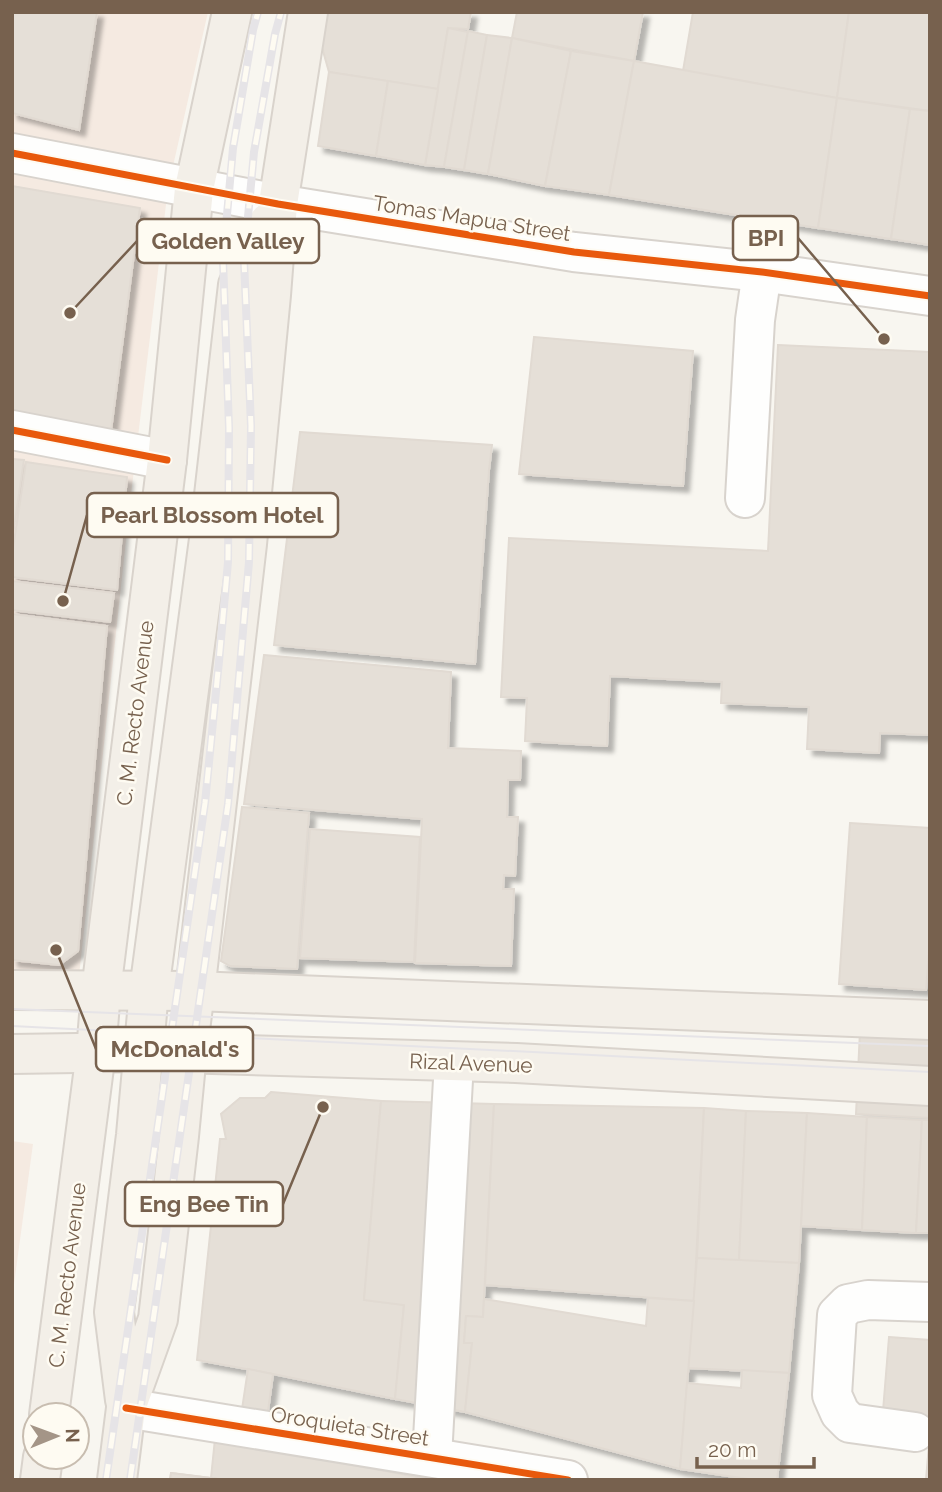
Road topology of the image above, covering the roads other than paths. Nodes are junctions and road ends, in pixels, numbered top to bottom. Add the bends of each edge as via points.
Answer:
1 (232, 12) edge
2 (308, 12) edge
3 (12, 153) edge
4 (194, 189) junction
5 (278, 204) junction
6 (762, 272) junction
7 (930, 296) edge
8 (12, 430) edge
9 (167, 460) junction
10 (745, 498) dead end
11 (12, 990) edge
12 (101, 991) junction
13 (149, 991) junction
14 (195, 991) junction
15 (930, 1020) edge
16 (96, 1052) junction
17 (142, 1052) junction
18 (187, 1053) junction
19 (12, 1054) edge
20 (454, 1062) junction
21 (930, 1086) edge
22 (930, 1302) edge
23 (51, 1401) edge
24 (126, 1408) junction
25 (915, 1432) dead end
26 (432, 1457) junction
27 (117, 1480) edge
28 (568, 1480) edge

1 - 4 main road, C. M. Recto Avenue
2 - 5 main road
3 - 4 street, Tomas Mapua Street
4 - 5 street, Tomas Mapua Street
4 - 9 main road, C. M. Recto Avenue
5 - 6 street, Tomas Mapua Street via 574,252
5 - 13 main road via 238,285 208,553
5 - 14 main road via 247,544
6 - 7 street, Tomas Mapua Street
6 - 10 street
8 - 9 street
9 - 12 main road, C. M. Recto Avenue
11 - 12 main road
12 - 13 main road
12 - 16 main road, C. M. Recto Avenue
13 - 14 main road
13 - 17 main road
14 - 15 main road
14 - 18 main road
16 - 17 main road, Rizal Avenue
16 - 19 main road, Rizal Avenue
16 - 23 main road, C. M. Recto Avenue
17 - 18 main road, Rizal Avenue
17 - 24 main road via 114,1312
18 - 20 main road, Rizal Avenue
18 - 24 main road via 158,1319
20 - 21 main road, Rizal Avenue
20 - 26 street
22 - 25 street via 868,1300 848,1304 837,1315 832,1395 840,1413 850,1423
24 - 26 street, Oroquieta Street
24 - 27 main road
26 - 28 street, Oroquieta Street

